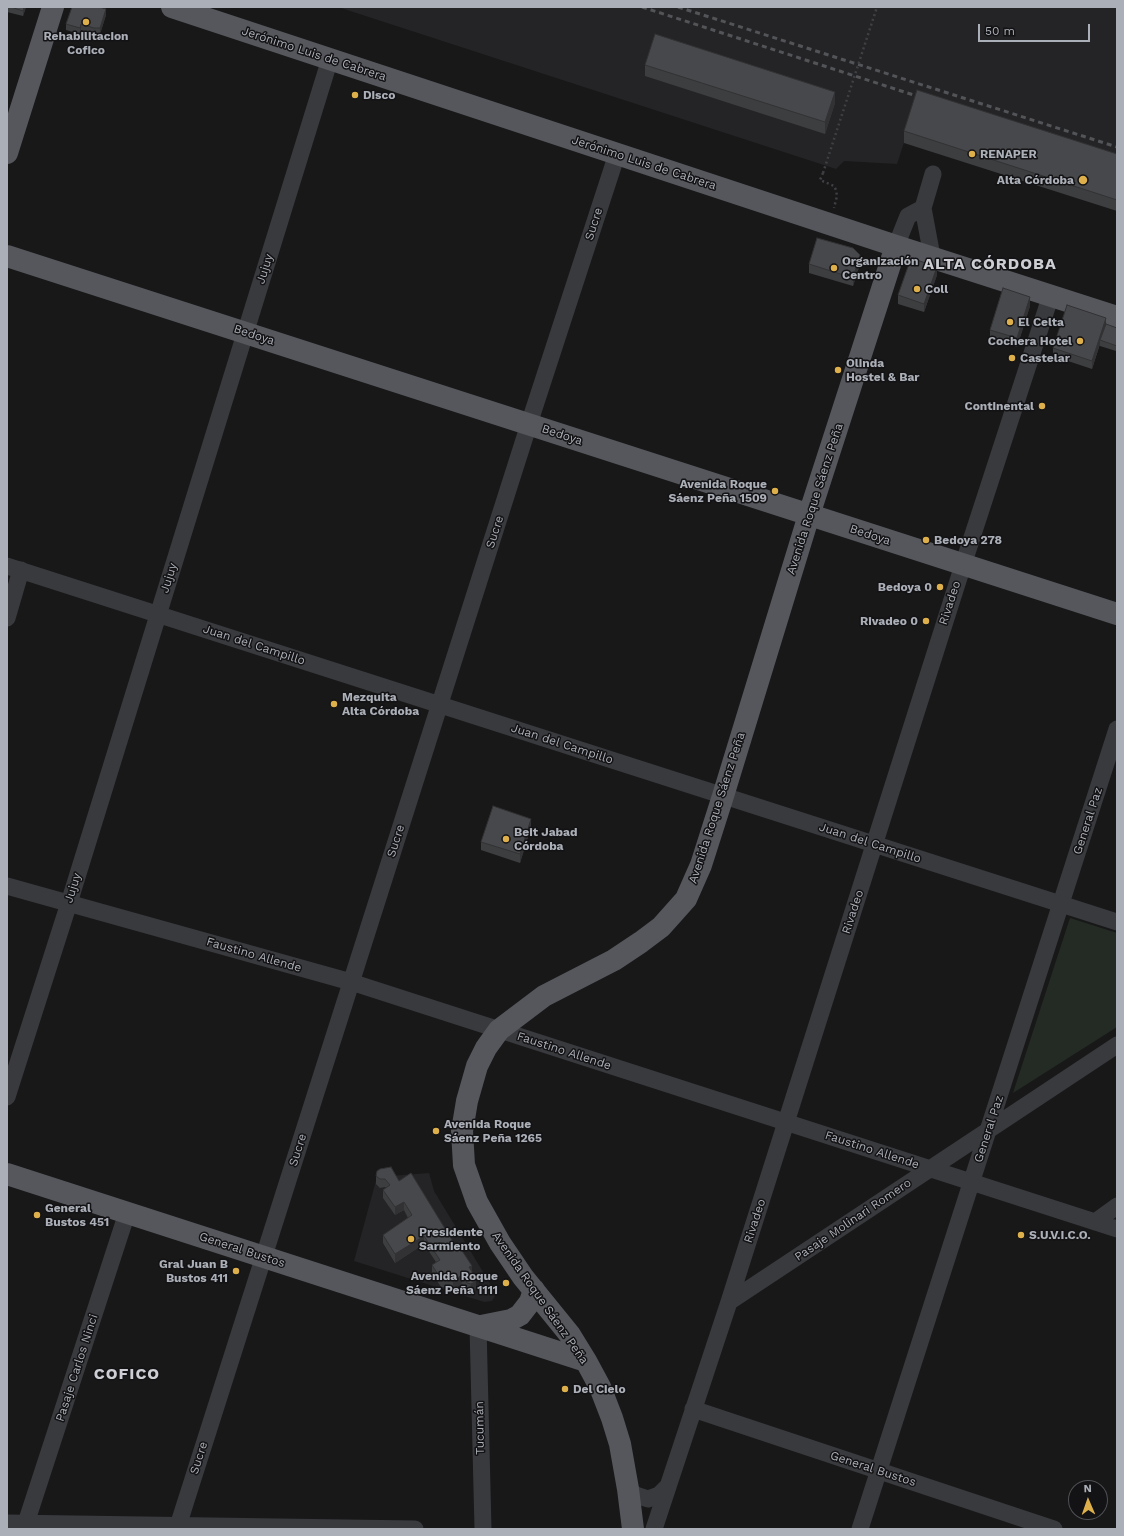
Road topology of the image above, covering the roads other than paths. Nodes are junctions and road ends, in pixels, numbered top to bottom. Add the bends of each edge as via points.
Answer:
1 (53, 7) edge
2 (172, 7) edge
3 (330, 59) junction
4 (7, 152) edge
5 (617, 154) junction
6 (933, 174) dead end
7 (923, 208) junction
8 (896, 246) junction
9 (7, 256) edge
10 (932, 256) junction
11 (1051, 296) junction
12 (1117, 317) edge
13 (245, 333) junction
14 (529, 424) junction
15 (809, 515) junction
16 (963, 564) junction
17 (14, 568) edge
18 (157, 614) junction
19 (1117, 614) edge
20 (7, 618) edge
21 (440, 705) junction
22 (1117, 729) edge
23 (723, 796) junction
24 (874, 844) junction
25 (7, 886) edge
26 (69, 903) junction
27 (1061, 904) junction
28 (1117, 922) edge
29 (351, 982) junction
30 (499, 1030) junction
31 (1117, 1045) edge
32 (7, 1097) edge
33 (786, 1122) junction
34 (988, 1130) junction
35 (930, 1169) junction
36 (7, 1174) edge
37 (972, 1182) junction
38 (1117, 1206) edge
39 (127, 1213) junction
40 (1095, 1222) junction
41 (1117, 1229) edge
42 (263, 1257) junction
43 (534, 1290) junction
44 (729, 1302) junction
45 (478, 1326) junction
46 (586, 1361) junction
47 (693, 1409) junction
48 (879, 1471) junction
49 (668, 1486) junction
50 (628, 1489) junction
51 (7, 1523) edge
52 (26, 1523) junction
53 (177, 1527) edge
54 (415, 1529) edge
55 (483, 1529) edge
56 (633, 1529) edge
57 (654, 1529) edge
58 (860, 1529) edge
59 (1054, 1529) edge

1 - 4 main road
2 - 3 main road, Jerónimo Luis de Cabrera
3 - 5 main road, Jerónimo Luis de Cabrera
3 - 13 street, Jujuy
5 - 8 main road, Jerónimo Luis de Cabrera
5 - 14 street, Sucre
6 - 7 street
7 - 8 street via 908,216
7 - 10 street
8 - 10 main road, Jerónimo Luis de Cabrera
8 - 15 main road, Avenida Roque Sáenz Peña
9 - 13 main road, Bedoya
10 - 11 main road, Jerónimo Luis de Cabrera
11 - 12 main road, Jerónimo Luis de Cabrera
11 - 16 street, Rivadeo
13 - 14 main road, Bedoya
13 - 18 street, Jujuy
14 - 15 main road, Bedoya
14 - 21 street, Sucre
15 - 16 main road, Bedoya
15 - 23 main road, Avenida Roque Sáenz Peña
16 - 19 main road, Bedoya
16 - 24 street, Rivadeo
17 - 18 street, Juan del Campillo
17 - 20 street
18 - 21 street, Juan del Campillo
18 - 26 street, Jujuy
21 - 23 street, Juan del Campillo
21 - 29 street, Sucre
22 - 27 street, General Paz
23 - 24 street, Juan del Campillo
23 - 30 main road, Avenida Roque Sáenz Peña via 701,865 686,899 661,927 614,960 544,996
24 - 27 street, Juan del Campillo
24 - 33 street, Rivadeo
25 - 26 street, Faustino Allende
26 - 29 street, Faustino Allende
26 - 32 street, Jujuy
27 - 28 street, Juan del Campillo
27 - 34 street, General Paz
29 - 30 street, Faustino Allende
29 - 42 street, Sucre
30 - 33 street, Faustino Allende
30 - 43 main road, Avenida Roque Sáenz Peña via 477,1066 467,1101 462,1131 464,1165 477,1202 488,1223
31 - 34 street, Pasaje Molinari Romero
33 - 35 street, Faustino Allende
33 - 44 street, Rivadeo
34 - 35 street, Pasaje Molinari Romero
34 - 37 street, General Paz
35 - 37 street, Faustino Allende
35 - 44 street, Pasaje Molinari Romero
36 - 39 main road, General Bustos
37 - 40 street, Faustino Allende
37 - 48 street, General Paz
38 - 40 street
39 - 42 main road, General Bustos
39 - 52 street, Pasaje Carlos Ninci
40 - 41 street, Faustino Allende
42 - 45 main road, General Bustos
42 - 53 street, Sucre
43 - 45 main road, General Bustos via 530,1302 520,1315 511,1320
43 - 46 main road, Avenida Roque Sáenz Peña via 570,1335
44 - 47 street, Rivadeo
45 - 46 main road, General Bustos
45 - 55 street, Tucumán
46 - 50 main road, Avenida Roque Sáenz Peña via 612,1418 620,1444
47 - 48 street, General Bustos
47 - 49 street, Rivadeo
48 - 58 street, General Paz
48 - 59 street, General Bustos
49 - 50 street via 660,1495 648,1499
49 - 57 street, Rivadeo
50 - 56 main road, Avenida Roque Sáenz Peña
51 - 52 street
52 - 53 street
53 - 54 street

